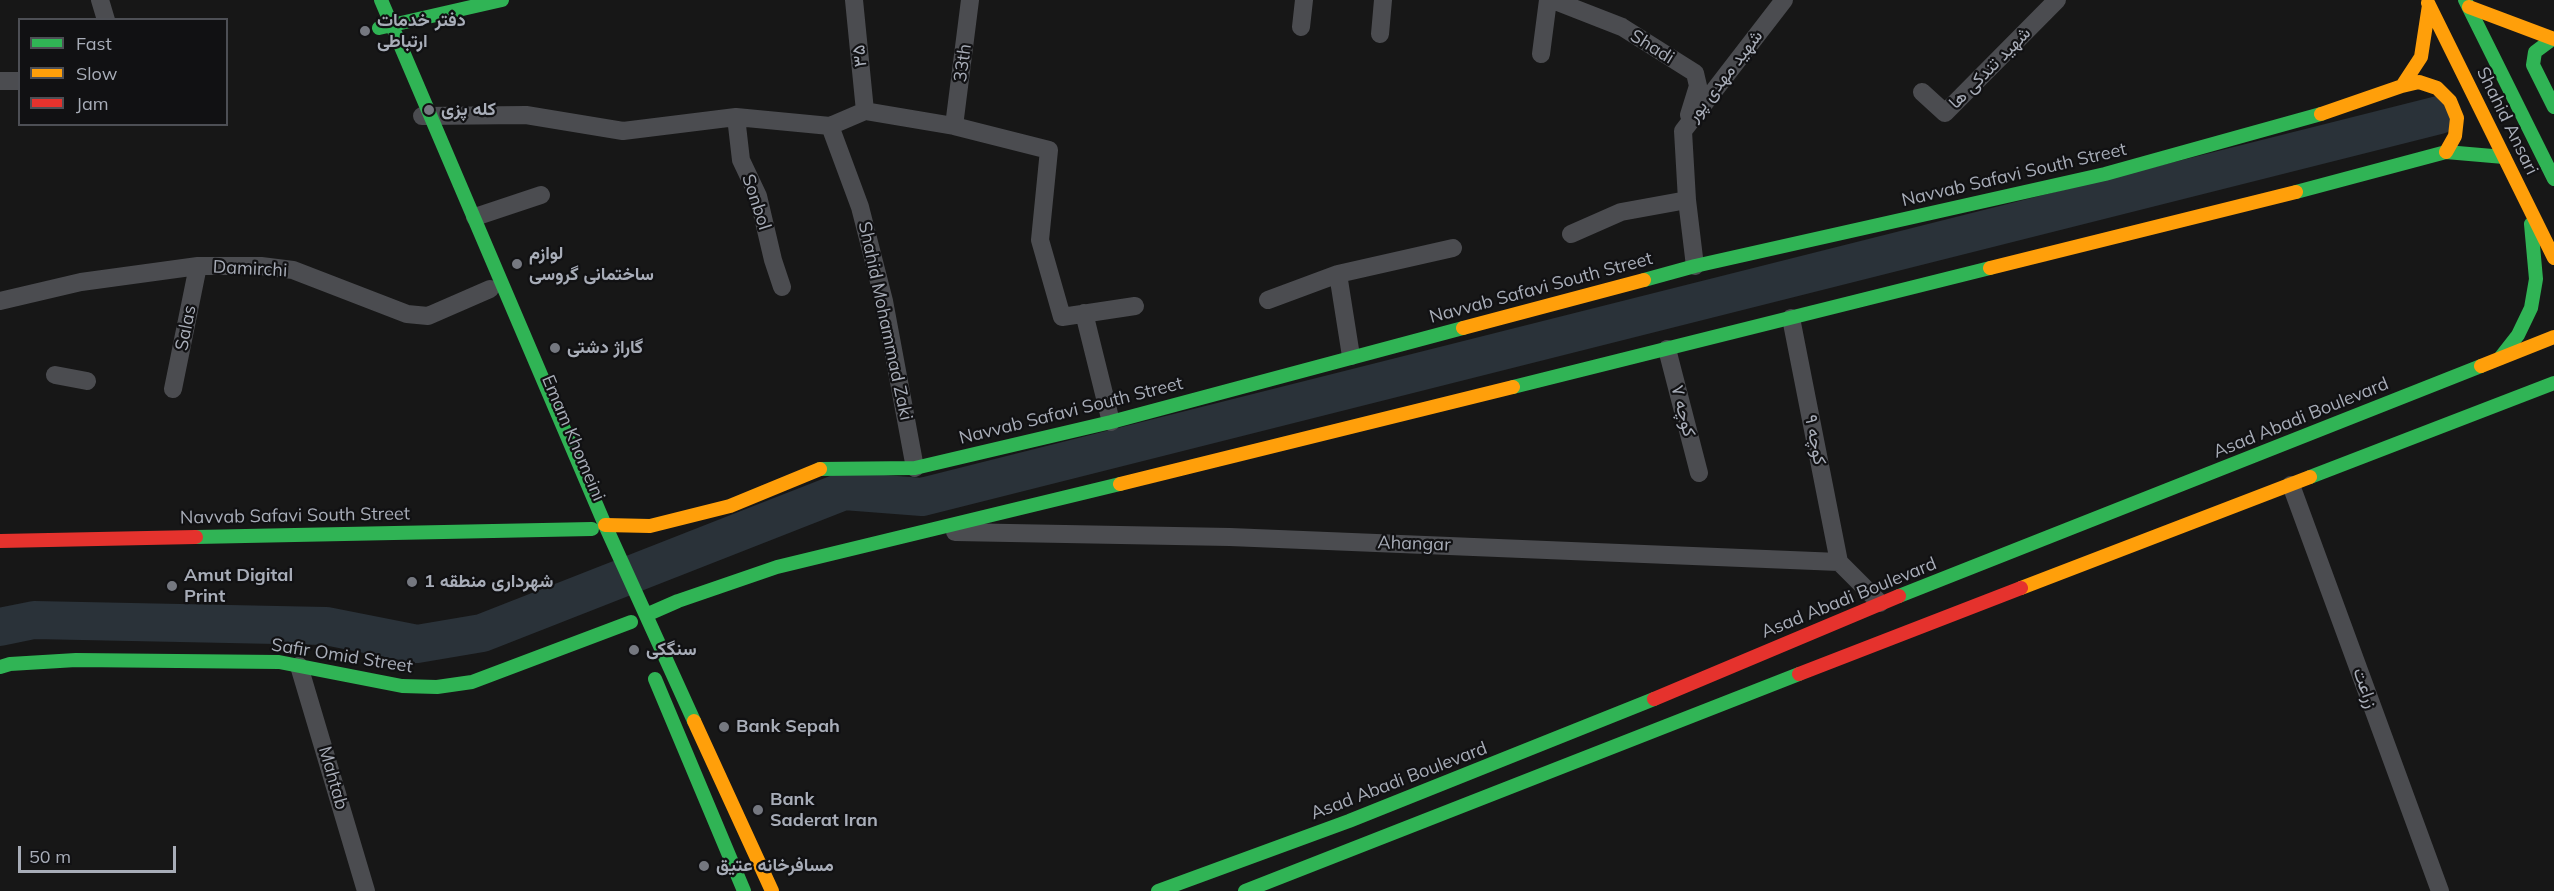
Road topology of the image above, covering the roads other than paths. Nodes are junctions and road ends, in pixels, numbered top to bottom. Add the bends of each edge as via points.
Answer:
1 (100, 0) edge
2 (368, 0) edge
3 (381, 0) edge
4 (502, 0) edge
5 (854, 0) edge
6 (970, 0) edge
7 (1304, 0) edge
8 (1383, 0) edge
9 (1548, 0) edge
10 (1553, 0) edge
11 (1784, 0) edge
12 (2057, 0) edge
13 (2428, 3) edge
14 (2467, 3) edge
15 (105, 18) edge
16 (386, 26) junction
17 (1300, 27) dead end
18 (1380, 34) dead end
19 (2553, 40) edge
20 (1541, 54) dead end
21 (0, 81) edge
22 (18, 81) edge
23 (2402, 86) junction
24 (1922, 92) dead end
25 (2554, 107) edge
26 (865, 111) junction
27 (424, 116) junction
28 (736, 117) junction
29 (830, 126) junction
30 (954, 126) junction
31 (1683, 130) junction
32 (2446, 152) junction
33 (2504, 156) junction
34 (2554, 179) edge
35 (541, 195) dead end
36 (1687, 200) junction
37 (2530, 208) junction
38 (475, 218) junction
39 (1571, 234) dead end
40 (1453, 248) dead end
41 (2554, 258) edge
42 (198, 266) junction
43 (1695, 266) junction
44 (1338, 274) junction
45 (497, 286) junction
46 (782, 287) dead end
47 (1268, 300) dead end
48 (0, 301) edge
49 (1135, 306) dead end
50 (1084, 313) junction
51 (1791, 318) junction
52 (2554, 337) edge
53 (1667, 348) junction
54 (1351, 356) junction
55 (2500, 358) junction
56 (55, 375) dead end
57 (87, 381) dead end
58 (2554, 383) edge
59 (173, 389) dead end
60 (1111, 422) junction
61 (915, 468) junction
62 (1699, 473) dead end
63 (2291, 484) junction
64 (603, 530) junction
65 (930, 532) junction
66 (0, 541) edge
67 (598, 543) dead end
68 (2011, 551) junction
69 (1839, 562) junction
70 (2024, 587) junction
71 (1880, 603) junction
72 (646, 615) junction
73 (630, 621) dead end
74 (649, 665) dead end
75 (299, 666) junction
76 (0, 667) edge
77 (366, 891) edge
78 (744, 891) edge
79 (772, 891) edge
80 (1158, 891) edge
81 (1245, 891) edge
82 (2440, 891) edge

1 - 15 street
2 - 16 main road, Emam Khomeini
3 - 16 main road, Emam Khomeini
4 - 16 main road
5 - 26 street, ۳۵
6 - 30 street, 33th
7 - 17 street
8 - 18 street
9 - 20 street
10 - 31 street, Shadi via 1622,27 1695,73 1698,86
11 - 31 street, شهید مهدی پور
12 - 24 street, شهید تندکی ها via 1945,113
13 - 23 main road via 2421,57
13 - 33 main road, Shahid Ansari
14 - 19 main road
14 - 34 main road, Shahid Ansari via 2537,133
16 - 27 main road, Emam Khomeini
19 - 25 main road via 2535,52 2534,65
21 - 22 street
23 - 32 main road, Navvab Safavi South Street via 2420,82 2437,88 2450,101 2457,118 2455,136
23 - 43 main road, Navvab Safavi South Street via 2341,108 2106,174
26 - 29 street
26 - 30 street
27 - 28 street via 526,115 623,131
27 - 38 main road, Emam Khomeini
27 - 45 main road, Emam Khomeini
28 - 29 street
28 - 46 street, Sonbol via 741,160 758,196
29 - 61 street, Shahid Mohammad Zaki via 860,207 881,290
30 - 50 street via 1049,150 1040,240 1062,317
31 - 36 street, شهید مهدی پور
32 - 33 main road
32 - 51 main road
33 - 37 main road, Shahid Ansari
35 - 38 street
36 - 39 street via 1621,212
36 - 43 street, شهید مهدی پور
37 - 41 main road, Shahid Ansari
37 - 55 main road via 2536,279 2531,308 2518,335
38 - 45 main road, Emam Khomeini
40 - 44 street
42 - 45 street, Damirchi via 293,270 407,314 428,316
42 - 48 street, Damirchi via 81,282
42 - 59 street, Salas
43 - 54 main road, Navvab Safavi South Street
44 - 47 street
44 - 54 street
45 - 64 main road, Emam Khomeini
49 - 50 street
50 - 60 street
51 - 53 main road
51 - 69 street, کوچه ۹
52 - 55 main road, Asad Abadi Boulevard
53 - 62 street, کوچه ۷
53 - 65 main road
54 - 60 main road, Navvab Safavi South Street
55 - 68 main road, Asad Abadi Boulevard
56 - 57 street
58 - 63 main road
60 - 61 main road, Navvab Safavi South Street
61 - 64 main road, Navvab Safavi South Street via 822,468 730,506 650,526
63 - 70 main road
63 - 82 street, زراعت
64 - 66 main road, Navvab Safavi South Street
64 - 67 main road, Emam Khomeini
64 - 72 main road
65 - 69 street, Ahangar via 1230,537
65 - 72 main road via 777,567
68 - 70 main road
68 - 71 main road, Asad Abadi Boulevard
69 - 71 street
70 - 81 main road
71 - 80 main road, Asad Abadi Boulevard via 1600,722
72 - 79 main road
73 - 75 main road, Safir Omid Street via 472,682 437,687 402,686
74 - 78 main road
75 - 76 main road, Safir Omid Street via 279,662 76,660
75 - 77 street, Mahtab

